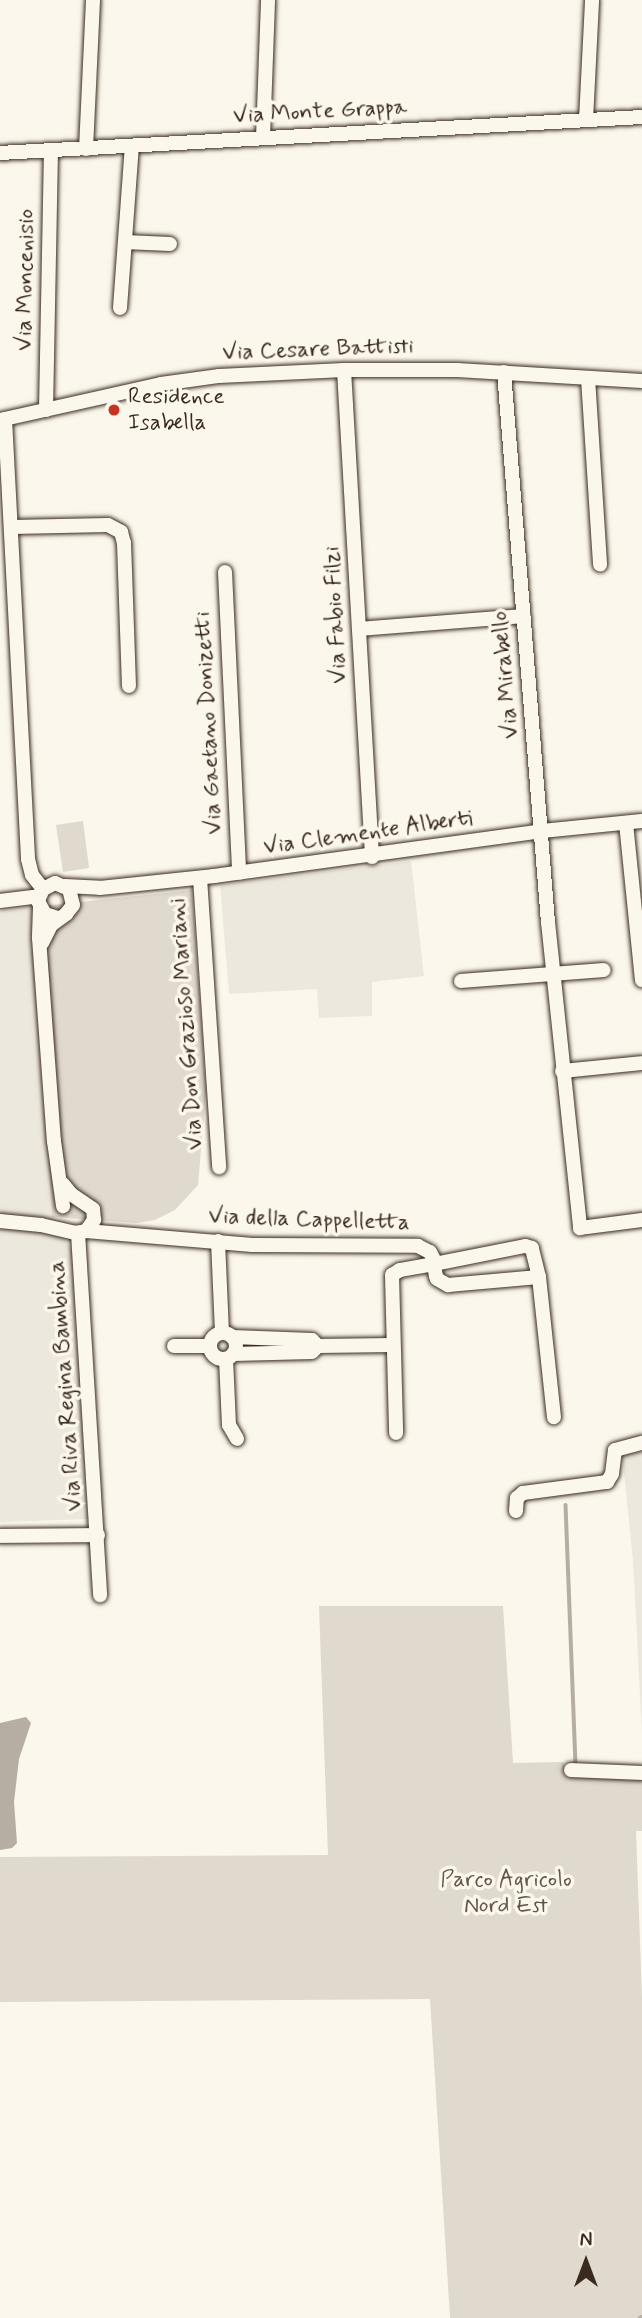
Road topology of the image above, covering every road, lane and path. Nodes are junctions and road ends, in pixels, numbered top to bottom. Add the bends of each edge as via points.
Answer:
1 (93, 0) edge
2 (268, 0) edge
3 (592, 0) edge
4 (642, 117) edge
5 (586, 120) junction
6 (263, 138) junction
7 (132, 146) junction
8 (86, 149) junction
9 (51, 150) junction
10 (0, 153) edge
11 (125, 242) junction
12 (170, 244) dead end
13 (120, 308) dead end
14 (344, 370) junction
15 (504, 372) junction
16 (588, 378) junction
17 (642, 381) edge
18 (46, 410) junction
19 (3, 419) edge
20 (12, 527) junction
21 (600, 565) dead end
22 (225, 572) dead end
23 (523, 616) junction
24 (359, 629) junction
25 (129, 686) dead end
26 (642, 821) edge
27 (626, 823) junction
28 (542, 831) junction
29 (372, 856) junction
30 (239, 873) junction
31 (200, 878) junction
32 (65, 886) junction
33 (100, 888) junction
34 (41, 897) junction
35 (0, 901) edge
36 (73, 905) junction
37 (58, 918) junction
38 (41, 948) junction
39 (604, 970) dead end
40 (553, 974) junction
41 (642, 980) edge
42 (461, 981) dead end
43 (642, 1063) edge
44 (562, 1071) junction
45 (219, 1167) dead end
46 (60, 1176) junction
47 (80, 1200) junction
48 (62, 1210) junction
49 (94, 1212) junction
50 (642, 1220) edge
51 (0, 1222) edge
52 (34, 1224) junction
53 (78, 1232) junction
54 (132, 1234) junction
55 (218, 1241) junction
56 (434, 1264) junction
57 (539, 1277) junction
58 (227, 1335) junction
59 (393, 1345) junction
60 (174, 1346) dead end
61 (211, 1346) junction
62 (318, 1346) junction
63 (230, 1356) junction
64 (554, 1417) dead end
65 (396, 1433) dead end
66 (236, 1440) dead end
67 (642, 1443) edge
68 (516, 1511) dead end
69 (98, 1535) junction
70 (0, 1536) edge
71 (100, 1595) dead end
72 (571, 1770) dead end
73 (642, 1773) edge

1 - 8 street
2 - 6 street
3 - 5 street
4 - 5 street, Via Monte Grappa
5 - 6 street, Via Monte Grappa
6 - 7 street, Via Monte Grappa
7 - 8 street, Via Monte Grappa
7 - 11 street
8 - 9 street, Via Monte Grappa
9 - 10 street, Via Monte Grappa
9 - 18 street, Via Moncenisio
11 - 12 street
11 - 13 street
14 - 15 street, Via Cesare Battisti
14 - 18 street, Via Cesare Battisti via 188,379
14 - 24 street, Via Fabio Filzi
15 - 16 street, Via Cesare Battisti
15 - 23 street, Via Mirabello
16 - 17 street, Via Cesare Battisti
16 - 21 street
18 - 19 street, Via Cesare Battisti
19 - 20 street
20 - 25 street via 108,525 118,529 124,542
20 - 34 street via 28,859
22 - 30 street, Via Gaetano Donizetti
23 - 24 street
23 - 28 street, Via Mirabello
24 - 29 street, Via Fabio Filzi
26 - 27 street, Via Clemente Alberti
27 - 28 street, Via Clemente Alberti
27 - 41 street
28 - 29 street, Via Clemente Alberti
28 - 40 street, Via Mirabello
29 - 30 street, Via Clemente Alberti
30 - 31 street, Via Clemente Alberti
31 - 33 street, Via Clemente Alberti
31 - 45 street, Via Don Grazioso Mariani
32 - 33 street, Via Clemente Alberti
32 - 34 street via 52,884
32 - 36 street
33 - 36 street, Via Clemente Alberti
34 - 35 street
34 - 37 street via 47,916
34 - 38 street
36 - 37 street
37 - 38 street
38 - 46 street via 55,1160
39 - 40 street
40 - 42 street
40 - 44 street, Via Mirabello
43 - 44 street
44 - 50 street, Via Mirabello via 580,1228
46 - 47 street
46 - 48 street
47 - 48 street
47 - 49 street
48 - 52 street, Via della Cappelletta
48 - 53 street via 63,1225
49 - 53 street via 93,1223
49 - 54 street, Via della Cappelletta
51 - 52 street, Via della Cappelletta
52 - 53 street, Via della Cappelletta
53 - 54 street, Via della Cappelletta
53 - 69 street, Via Riva Regina Bambina
54 - 55 street, Via della Cappelletta
55 - 56 street, Via della Cappelletta via 418,1246 430,1252
55 - 58 street
56 - 57 street, Via della Cappelletta via 437,1279 444,1284
56 - 57 street, Via della Cappelletta via 527,1246 535,1251
56 - 59 street, Via della Cappelletta via 392,1275
57 - 64 street, Via della Cappelletta
58 - 61 street via 213,1339
58 - 62 street via 312,1340
58 - 63 street via 236,1344
59 - 62 street
59 - 65 street, Via della Cappelletta
60 - 61 street
61 - 63 street via 215,1356
62 - 63 street via 312,1352
63 - 66 street via 229,1425
67 - 68 street via 615,1450 612,1474 605,1483 523,1493 517,1498
69 - 70 street, Via Riva Regina Bambina
69 - 71 street, Via Riva Regina Bambina
72 - 73 street

